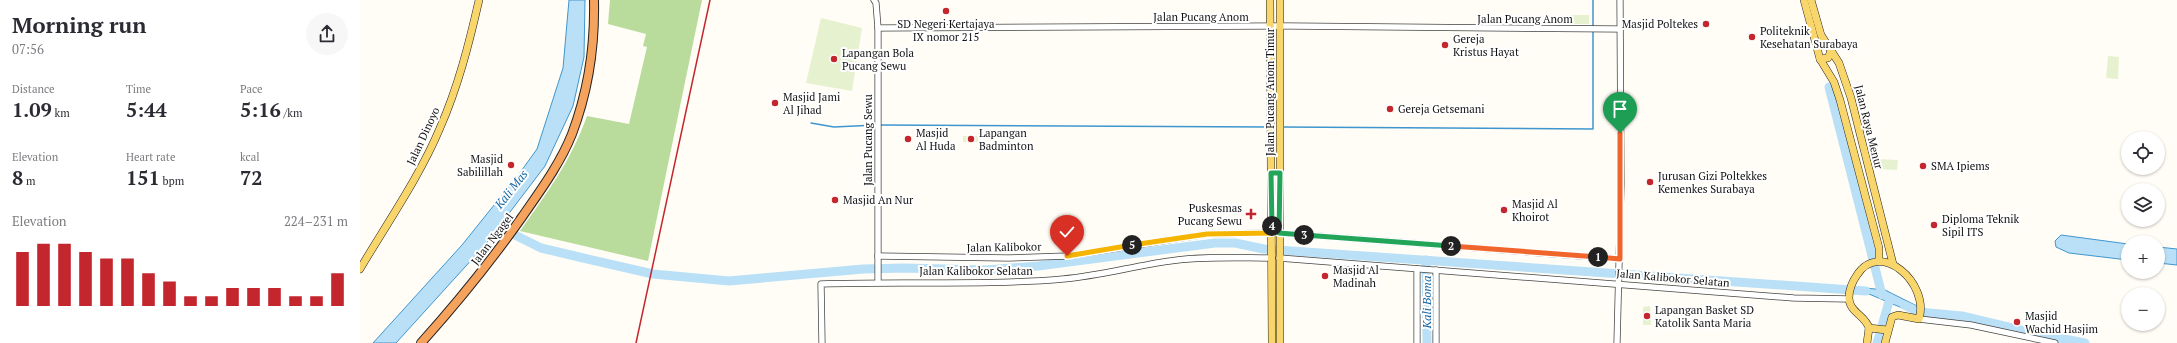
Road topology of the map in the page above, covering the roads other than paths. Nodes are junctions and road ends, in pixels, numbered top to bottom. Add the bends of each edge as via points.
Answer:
1 (479, 0) edge
2 (594, 0) edge
3 (874, 0) edge
4 (1270, 0) edge
5 (1280, 0) edge
6 (1620, 0) edge
7 (1804, 0) edge
8 (1811, 0) edge
9 (1270, 26) junction
10 (1281, 26) junction
11 (878, 28) junction
12 (1620, 29) junction
13 (1831, 51) junction
14 (1820, 59) junction
15 (1839, 63) junction
16 (1828, 72) junction
17 (1861, 142) junction
18 (1852, 145) junction
19 (1864, 150) junction
20 (1854, 153) junction
21 (1271, 173) junction
22 (1280, 173) junction
23 (1276, 233) junction
24 (1276, 257) junction
25 (878, 258) junction
26 (1620, 259) junction
27 (1875, 262) junction
28 (1893, 264) junction
29 (360, 269) edge
30 (1418, 269) junction
31 (1435, 270) junction
32 (1619, 281) junction
33 (878, 282) junction
34 (1849, 298) junction
35 (1920, 313) junction
36 (1869, 328) junction
37 (1887, 330) junction
38 (421, 343) edge
39 (822, 343) edge
40 (1272, 343) edge
41 (1280, 343) edge
42 (1417, 343) edge
43 (1436, 343) edge
44 (1617, 343) edge
45 (1867, 343) edge
46 (1885, 343) edge
47 (2055, 343) edge

1 - 29 main road, Jalan Dinoyo via 462,65 440,129 421,167
2 - 38 highway, Jalan Ngagel via 591,55 583,97 568,142 555,168 507,238
3 - 11 street, Jalan Pucang Sewu
4 - 9 main road, Jalan Pucang Anom Timur
5 - 10 main road, Jalan Pucang Anom Timur
6 - 12 street
7 - 14 main road, Jalan Raya Menur
8 - 13 main road, Jalan Raya Menur via 1821,35
9 - 10 street, Jalan Pucang Anom
9 - 11 street, Jalan Pucang Anom
9 - 21 main road, Jalan Pucang Anom Timur
10 - 12 street, Jalan Pucang Anom
10 - 22 main road, Jalan Pucang Anom Timur
11 - 25 street, Jalan Pucang Sewu
12 - 26 street
13 - 14 main road via 1828,58
13 - 15 main road, Jalan Raya Menur
14 - 16 main road, Jalan Raya Menur
15 - 16 main road via 1832,66
15 - 17 main road, Jalan Raya Menur via 1851,98
16 - 18 main road, Jalan Raya Menur via 1838,91
17 - 18 main road
17 - 19 main road, Jalan Raya Menur
18 - 20 main road, Jalan Raya Menur
19 - 20 main road
19 - 28 main road, Jalan Raya Menur
20 - 27 main road, Jalan Raya Menur via 1879,248
21 - 22 main road
21 - 23 main road, Jalan Pucang Anom Timur
22 - 23 main road, Jalan Pucang Anom Timur
23 - 24 main road, Jalan Pucang Anom Timur
23 - 25 street, Jalan Kalibokor via 1207,234 1067,256
23 - 26 street, Jalan Kalibokor
24 - 30 street, Jalan Kalibokor Selatan
24 - 33 street, Jalan Kalibokor Selatan via 1178,260 1094,276 1046,280
24 - 40 main road
24 - 41 main road
25 - 33 street, Jalan Pucang Sewu
26 - 32 street
27 - 28 main road
27 - 34 main road via 1858,273 1851,285
28 - 35 main road via 1904,272 1919,294
30 - 31 street, Jalan Kalibokor Selatan
30 - 42 street
31 - 32 street, Jalan Kalibokor Selatan
31 - 43 street
32 - 34 street, Jalan Kalibokor Selatan via 1794,298
32 - 44 street
33 - 39 street, Jalan Kalibokor Selatan via 821,284
34 - 36 main road via 1856,313
35 - 37 main road via 1894,316
35 - 47 street
36 - 37 main road
36 - 45 main road
37 - 46 main road

